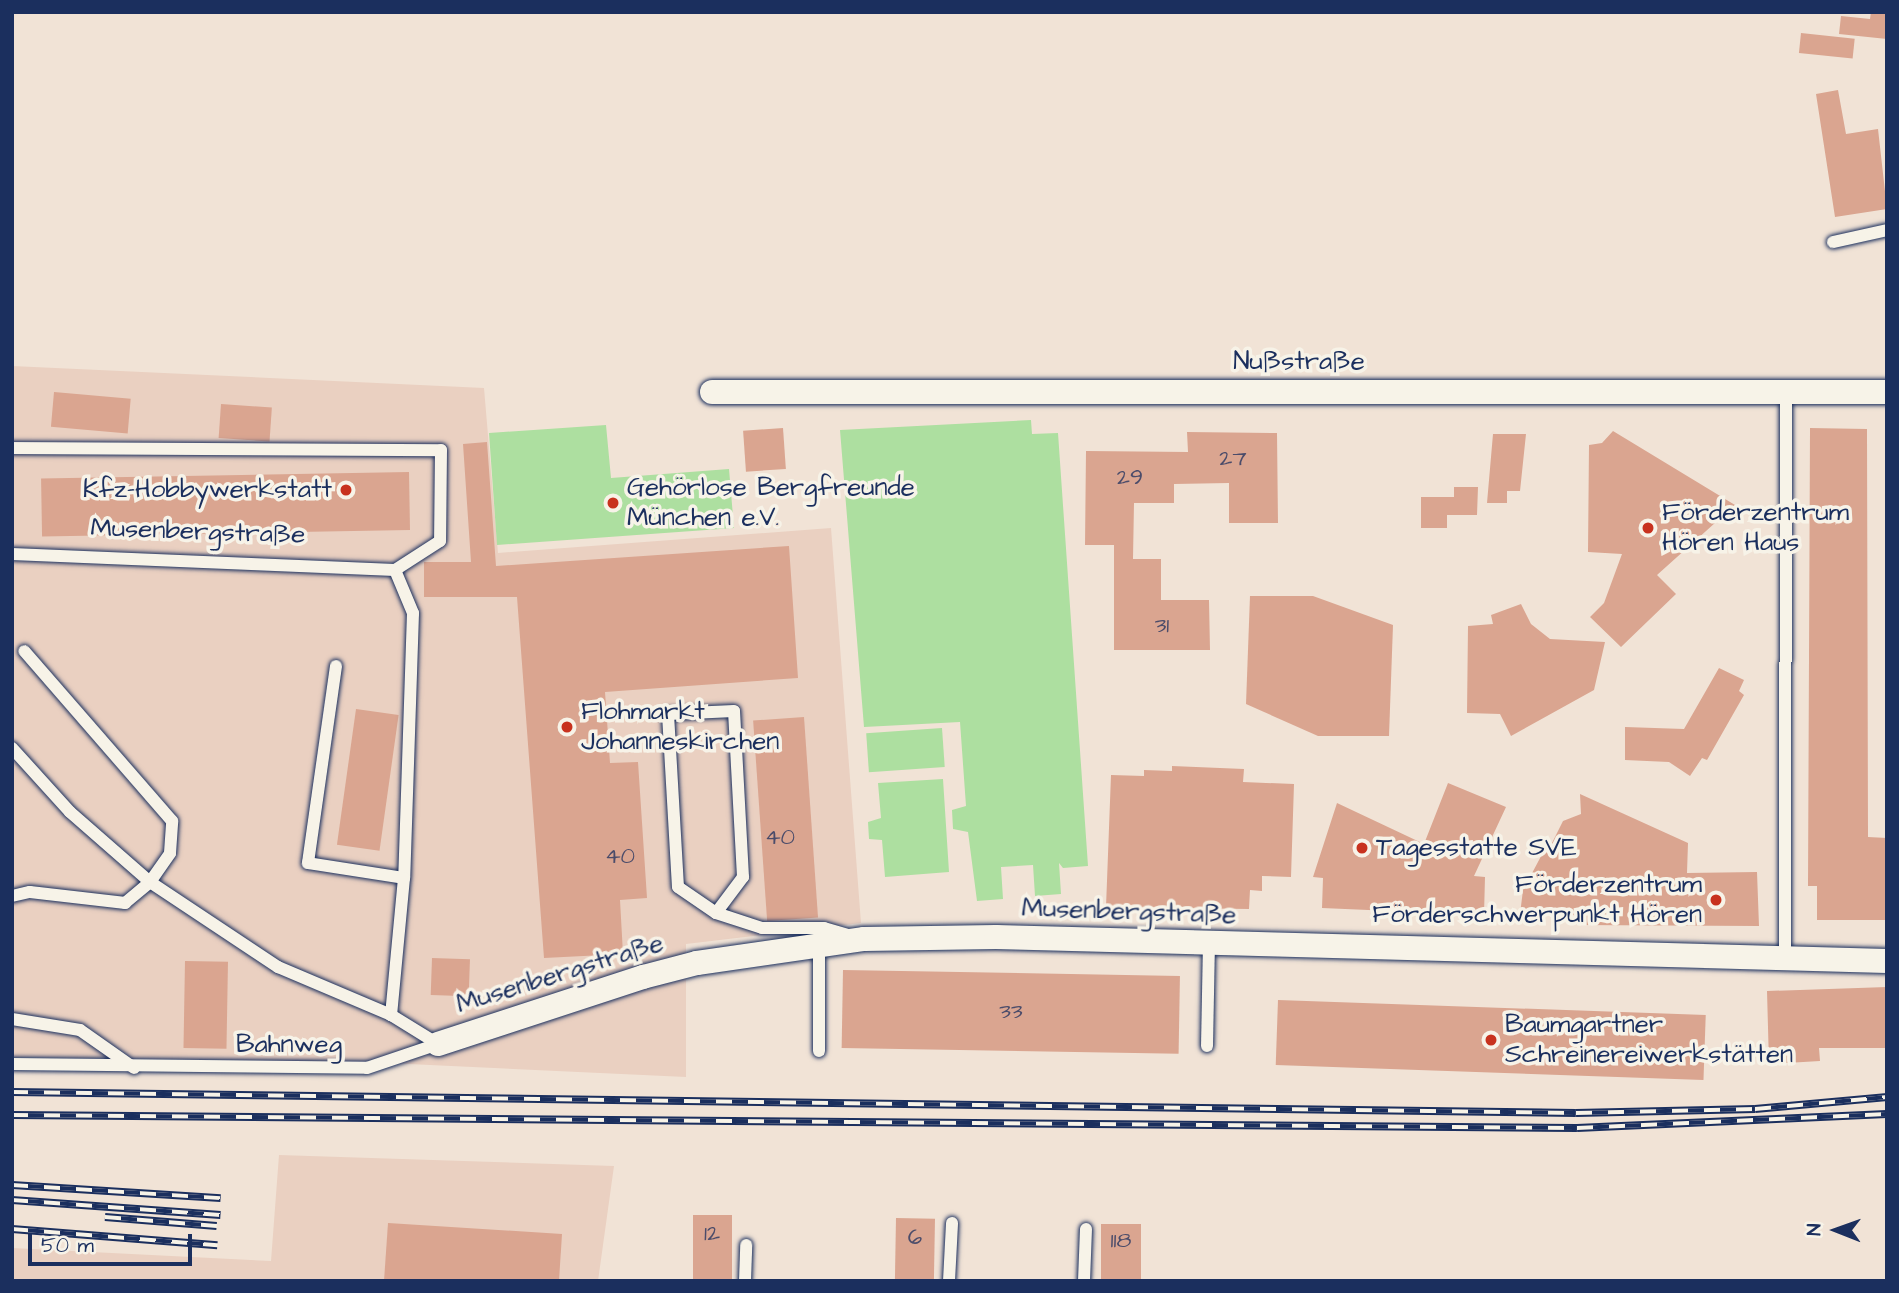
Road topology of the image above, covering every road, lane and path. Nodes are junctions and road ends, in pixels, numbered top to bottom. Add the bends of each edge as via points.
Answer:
1 (1887, 230) edge
2 (1833, 242) dead end
3 (712, 392) dead end
4 (1786, 392) junction
5 (1887, 392) edge
6 (12, 448) edge
7 (12, 554) edge
8 (395, 570) junction
9 (24, 651) dead end
10 (336, 666) dead end
11 (12, 748) edge
12 (404, 877) junction
13 (150, 882) junction
14 (12, 896) edge
15 (716, 914) junction
16 (864, 939) junction
17 (819, 944) junction
18 (1209, 945) junction
19 (1785, 960) junction
20 (1887, 961) edge
21 (391, 1015) junction
22 (12, 1019) edge
23 (438, 1044) junction
24 (1206, 1046) dead end
25 (819, 1051) dead end
26 (12, 1064) edge
27 (135, 1068) junction
28 (952, 1223) dead end
29 (1086, 1229) dead end
30 (746, 1244) dead end
31 (745, 1281) edge
32 (949, 1281) edge
33 (1084, 1281) edge

1 - 2 lane
3 - 4 street, Nußstraße
4 - 5 street, Nußstraße
4 - 19 lane
6 - 8 lane via 441,450 440,541
7 - 8 lane, Musenbergstraße
8 - 12 lane via 413,613
9 - 13 lane via 172,821 170,853
10 - 12 lane via 308,863
11 - 13 lane, Musenbergstraße via 70,813
12 - 21 lane
13 - 14 lane via 125,903 30,892
13 - 21 lane, Musenbergstraße via 278,967
15 - 15 lane via 743,877 734,710 668,714 678,887
15 - 16 lane via 762,928 824,928
16 - 17 street, Musenbergstraße
16 - 18 street, Musenbergstraße via 996,937
17 - 23 street, Musenbergstraße via 643,977
17 - 25 lane
18 - 19 street, Musenbergstraße
18 - 24 lane
19 - 20 street, Musenbergstraße
21 - 23 lane, Musenbergstraße
22 - 27 lane via 80,1030
23 - 27 lane, Bahnweg via 367,1068
26 - 27 lane, Bahnweg
28 - 32 lane
29 - 33 lane
30 - 31 lane

